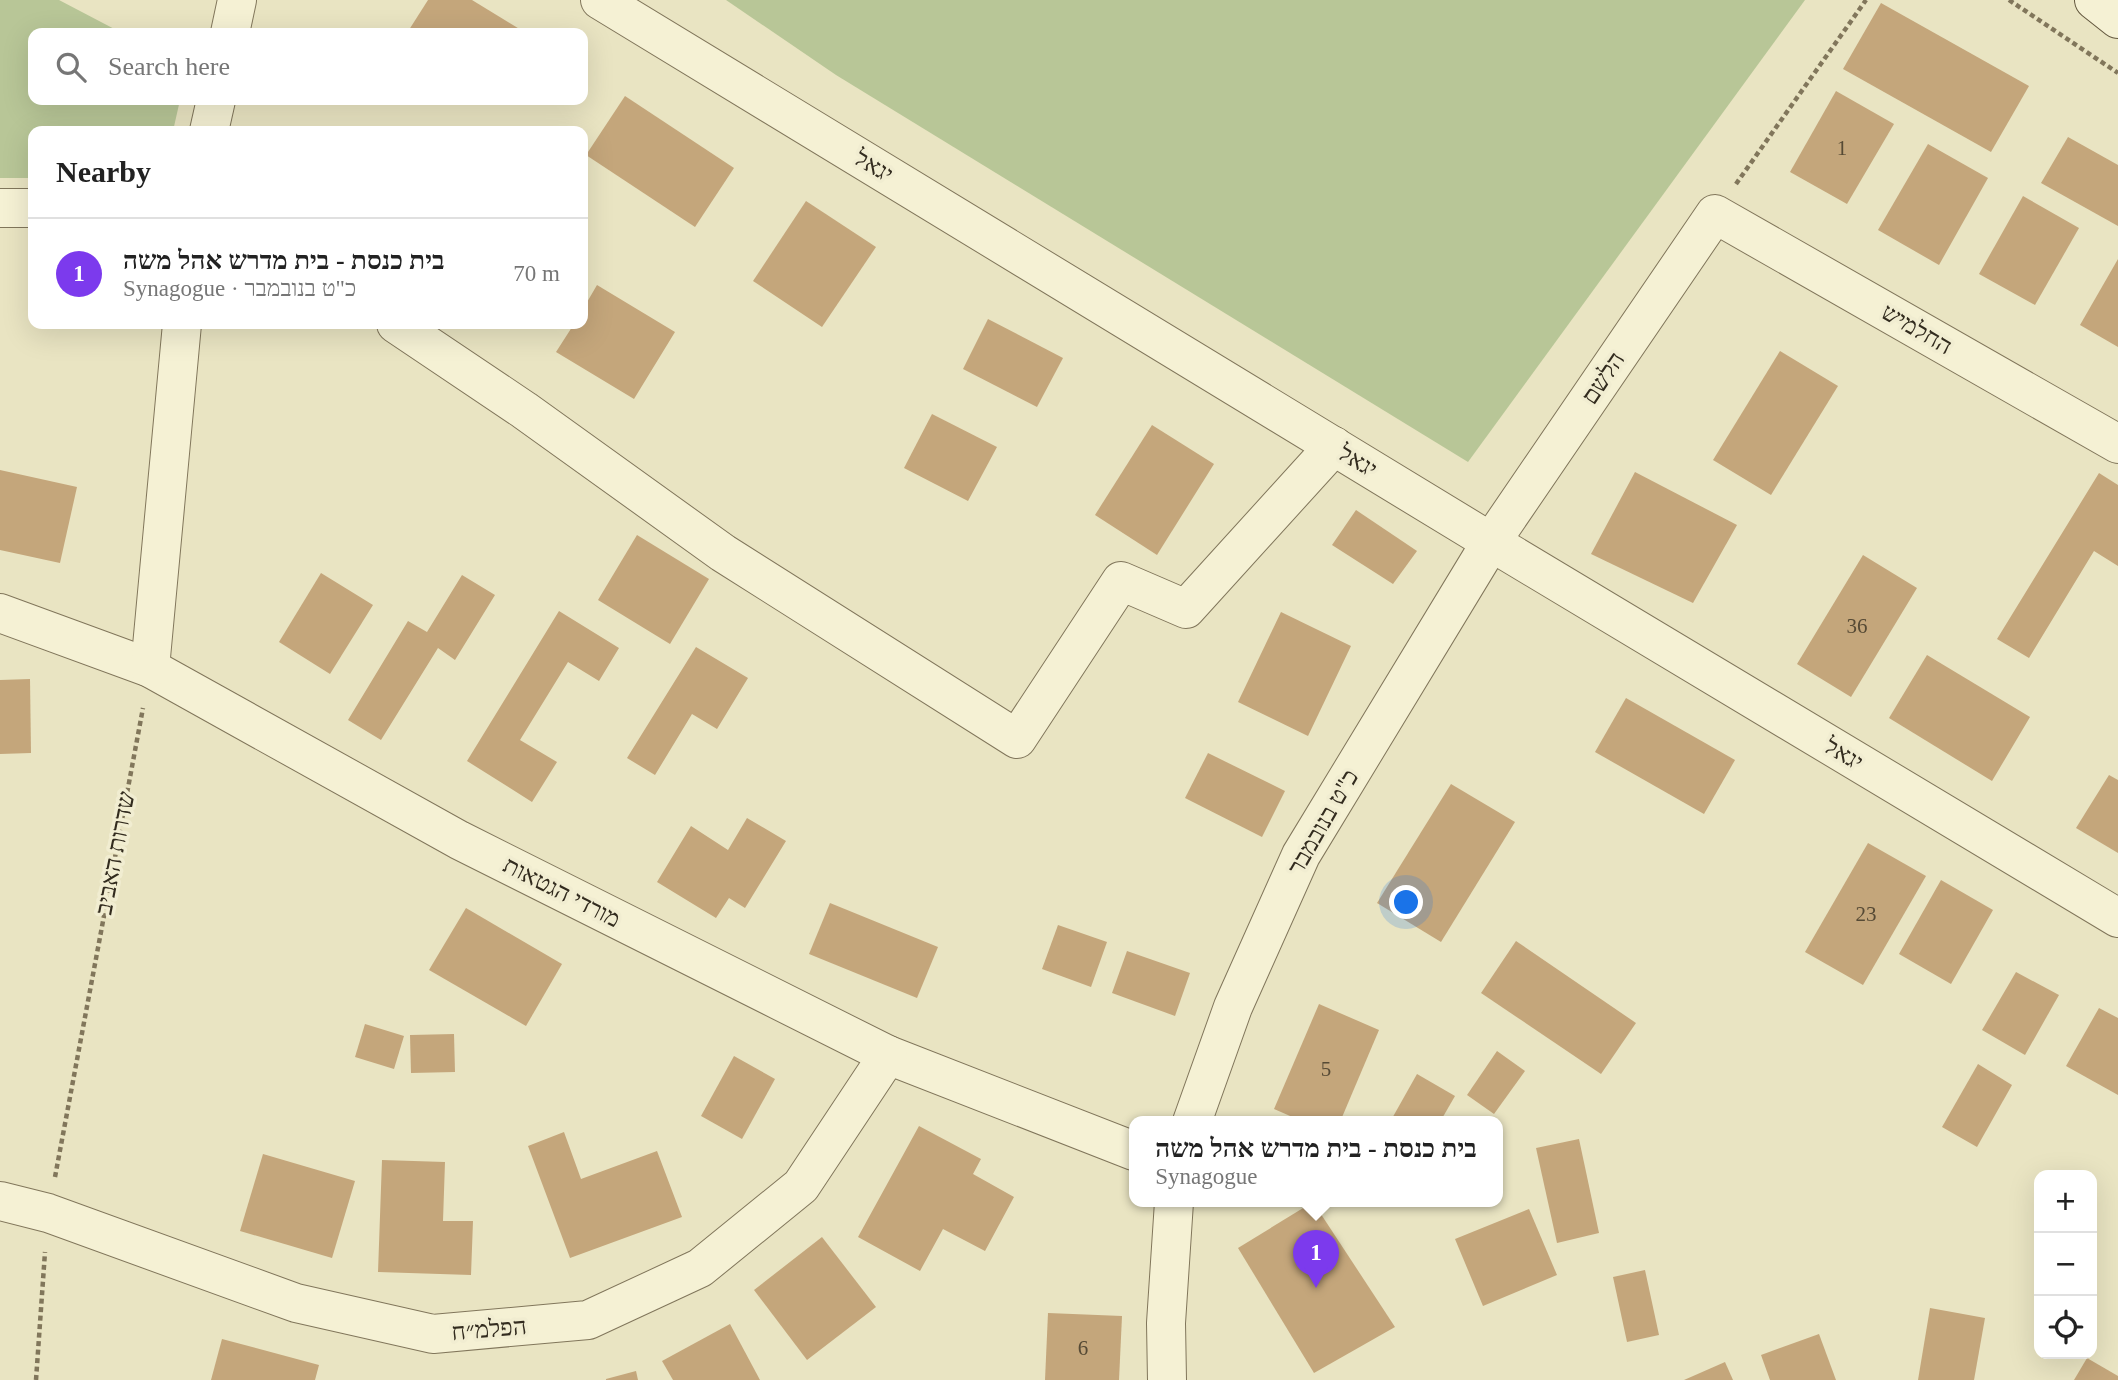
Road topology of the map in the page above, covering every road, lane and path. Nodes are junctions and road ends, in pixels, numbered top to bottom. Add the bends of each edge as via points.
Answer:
1 (237, 0) edge
2 (600, 0) edge
3 (1866, 0) edge
4 (2009, 0) edge
5 (2094, 0) edge
6 (2118, 19) edge
7 (231, 28) edge
8 (2118, 73) edge
9 (215, 105) edge
10 (210, 126) edge
11 (0, 208) edge
12 (28, 208) edge
13 (1715, 214) junction
14 (182, 329) edge
15 (403, 329) edge
16 (2118, 444) edge
17 (1334, 446) junction
18 (1490, 542) junction
19 (0, 613) edge
20 (150, 667) junction
21 (2118, 918) edge
22 (888, 1055) junction
23 (1194, 1116) edge
24 (1129, 1149) edge
25 (0, 1201) edge
26 (1174, 1207) edge
27 (48, 1213) junction
28 (36, 1380) edge
29 (1167, 1380) edge

1 - 7 street
2 - 17 street, יגאל
3 - 13 path
4 - 8 path
5 - 6 street
9 - 10 street
11 - 12 street
13 - 16 street, החלמיש
13 - 18 street, הלשם
14 - 20 street
15 - 17 street via 723,553 1017,739 1121,581 1186,608
17 - 18 street, יגאל
18 - 21 street, יגאל
18 - 23 street, כ"ט בנובמבר via 1301,855 1233,1007
19 - 20 street, מורדי הגטאות
20 - 22 street, מורדי הגטאות via 459,840
20 - 27 path, שדרות האביב
22 - 24 street, מורדי הגטאות
22 - 27 street, הפלמ״ח via 801,1186 700,1268 588,1320 433,1334 296,1303
25 - 27 street, הפלמ״ח
26 - 29 street
27 - 28 path, שדרות האביב

